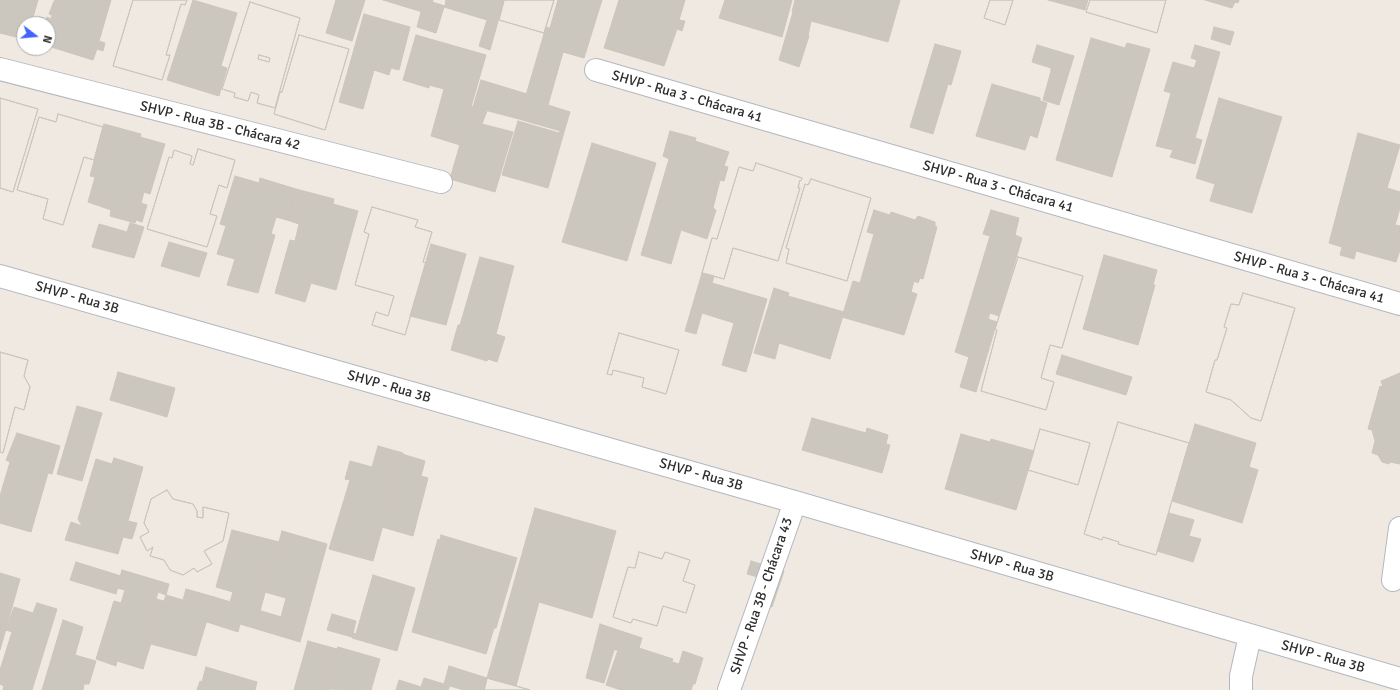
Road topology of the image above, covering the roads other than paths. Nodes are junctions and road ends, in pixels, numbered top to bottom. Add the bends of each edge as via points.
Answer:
1 (0, 70) edge
2 (596, 70) dead end
3 (441, 182) dead end
4 (0, 276) edge
5 (1400, 304) edge
6 (795, 502) junction
7 (1400, 528) edge
8 (1393, 580) dead end
9 (1250, 636) junction
10 (1400, 679) edge
11 (729, 690) edge
12 (1241, 690) edge

1 - 3 street, SHVP - Rua 3B - Chácara 42
2 - 5 street, SHVP - Rua 3 - Chácara 41
4 - 6 street, SHVP - Rua 3B
6 - 9 street, SHVP - Rua 3B
6 - 11 street, SHVP - Rua 3B - Chácara 43
7 - 8 street
9 - 10 street, SHVP - Rua 3B
9 - 12 street via 1241,676

